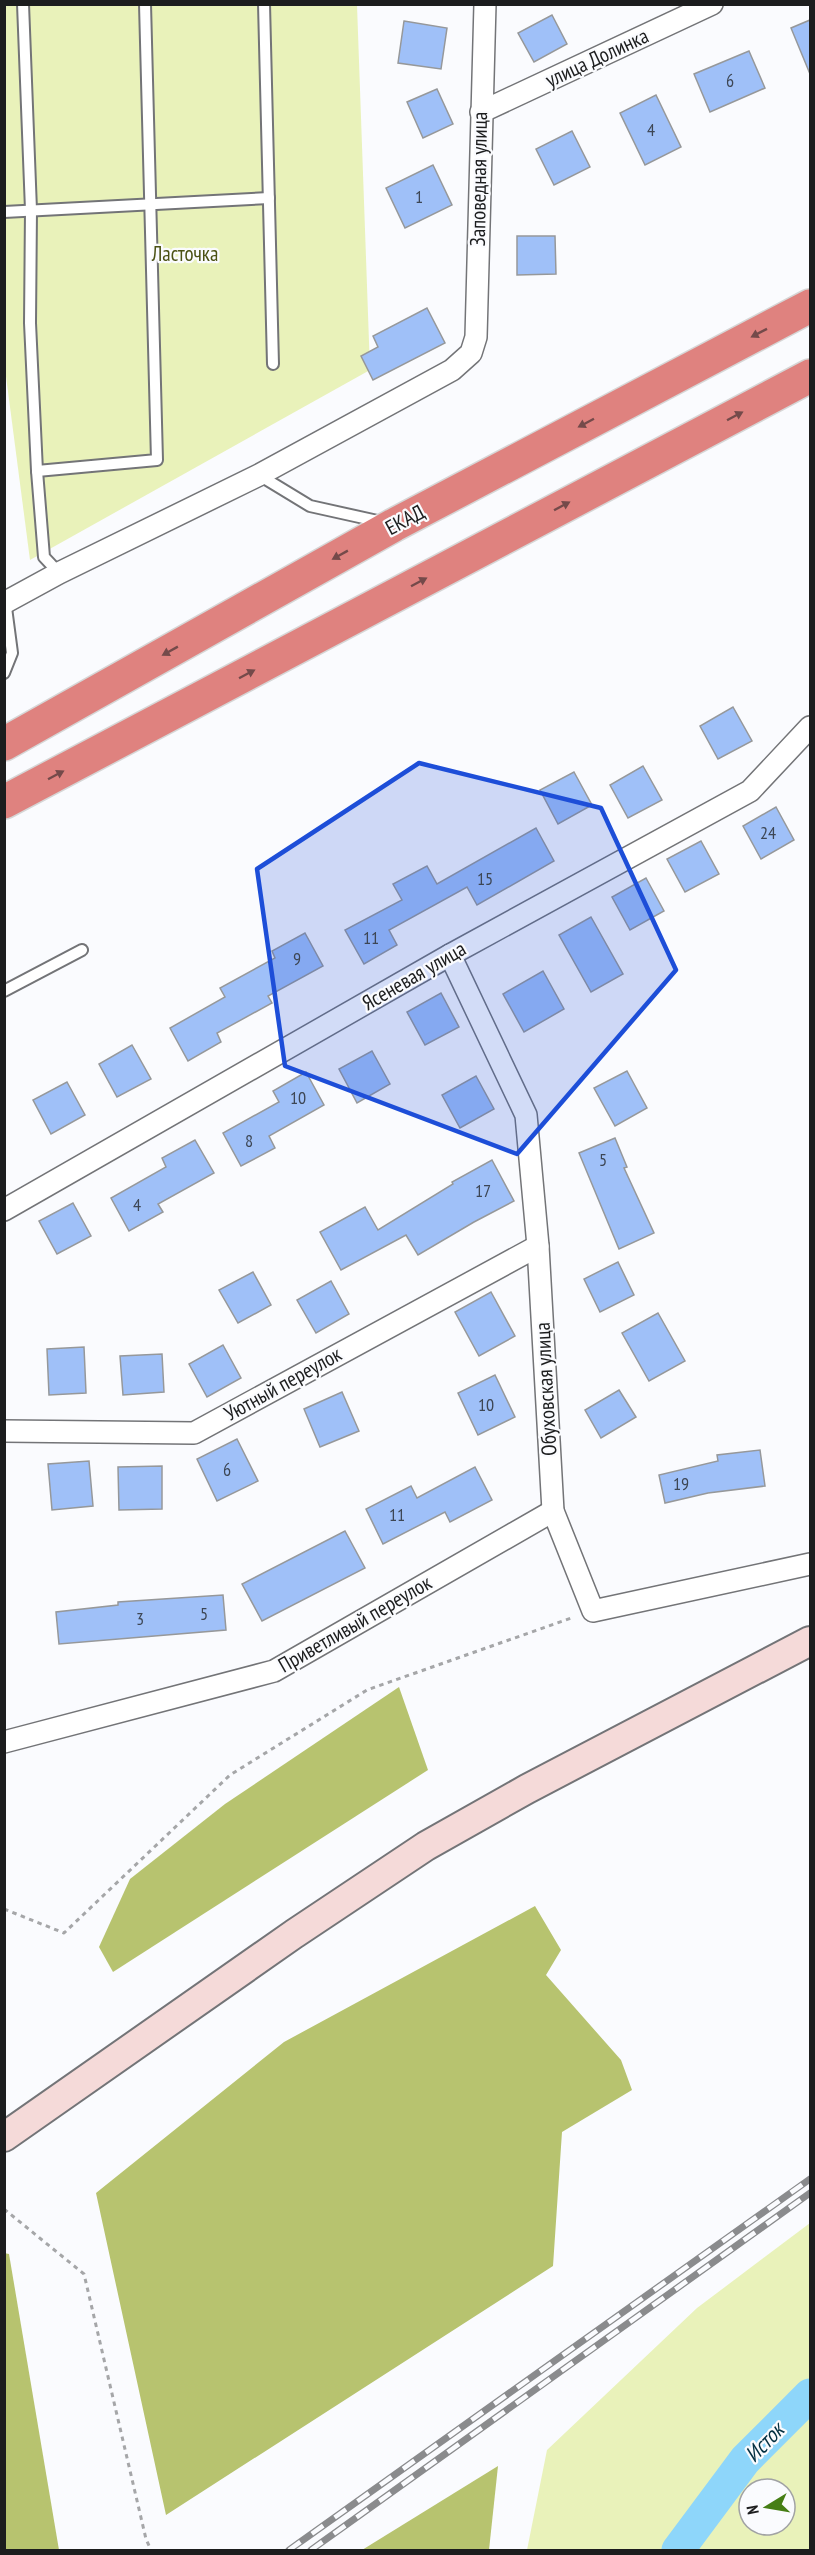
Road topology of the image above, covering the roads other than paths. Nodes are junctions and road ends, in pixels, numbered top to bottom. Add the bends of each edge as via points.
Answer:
1 (23, 4) edge
2 (145, 4) edge
3 (264, 4) edge
4 (484, 4) edge
5 (712, 4) edge
6 (481, 112) junction
7 (269, 198) junction
8 (152, 203) junction
9 (30, 210) junction
10 (4, 212) edge
11 (810, 306) edge
12 (273, 364) dead end
13 (810, 376) edge
14 (37, 471) junction
15 (259, 475) junction
16 (394, 525) junction
17 (59, 573) junction
18 (5, 602) edge
19 (4, 673) edge
20 (810, 727) edge
21 (4, 744) edge
22 (4, 802) edge
23 (82, 950) dead end
24 (450, 956) junction
25 (4, 991) edge
26 (4, 1210) edge
27 (538, 1246) junction
28 (4, 1431) edge
29 (553, 1511) junction
30 (810, 1564) edge
31 (810, 1641) edge
32 (4, 1742) edge
33 (4, 2137) edge

1 - 9 lane
2 - 8 lane
3 - 7 lane
4 - 6 street, Заповедная улица
5 - 6 street, улица Долинка
6 - 15 street, Заповедная улица via 476,336 471,353 452,369
7 - 8 lane
7 - 12 lane
8 - 9 lane
8 - 14 lane via 157,460
9 - 10 lane
9 - 14 lane via 30,323
11 -> 16 highway, ЕКАД
22 -> 13 highway
14 - 17 lane via 44,557
15 - 16 lane via 310,506
15 - 17 street
16 -> 21 highway, ЕКАД
17 - 18 street
18 - 19 lane via 12,653
20 - 24 street, Ясеневая улица via 750,791
23 - 25 lane
24 - 26 street, Ясеневая улица
24 - 27 street, Обуховская улица via 526,1114
27 - 28 street, Уютный переулок via 194,1432
27 - 29 street, Обуховская улица
29 - 30 street, Обуховская улица via 593,1611
29 - 32 street, Приветливый переулок via 274,1671
31 - 33 main road via 426,1846

